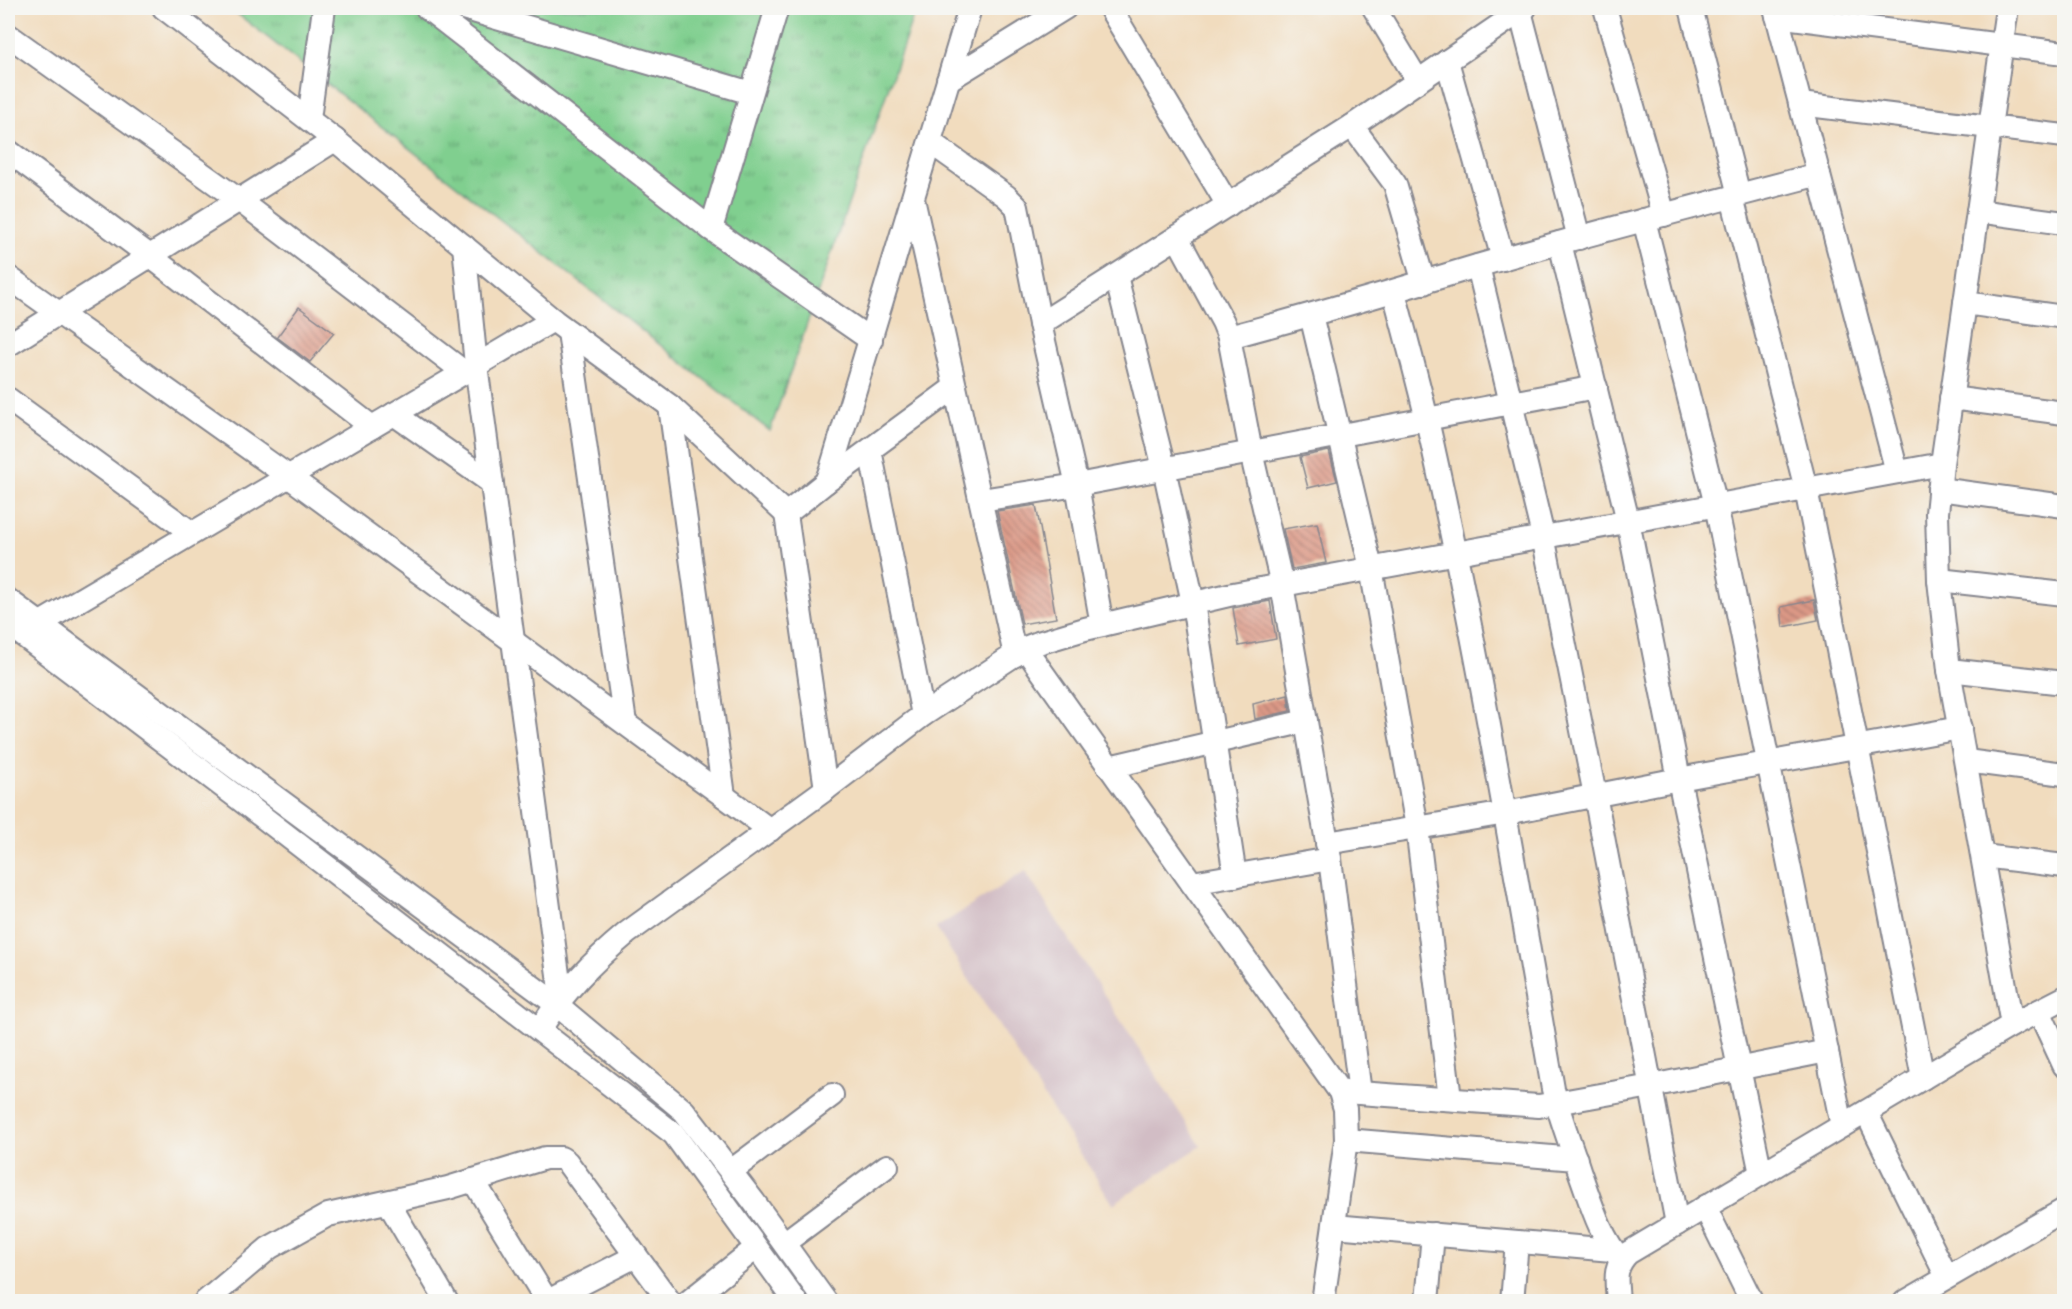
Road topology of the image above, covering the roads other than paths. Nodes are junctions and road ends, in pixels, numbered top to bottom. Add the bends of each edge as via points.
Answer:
1 (164, 8) edge
2 (324, 8) edge
3 (428, 8) edge
4 (463, 8) edge
5 (777, 8) edge
6 (970, 8) edge
7 (1065, 8) edge
8 (1110, 8) edge
9 (1374, 8) edge
10 (1605, 8) edge
11 (1690, 8) edge
12 (2007, 8) edge
13 (1513, 11) edge
14 (1776, 11) edge
15 (8, 35) edge
16 (2002, 45) junction
17 (2064, 53) edge
18 (1447, 61) junction
19 (948, 80) junction
20 (1418, 81) junction
21 (751, 93) junction
22 (1800, 104) junction
23 (309, 119) junction
24 (1352, 126) junction
25 (1990, 126) junction
26 (2064, 136) edge
27 (334, 140) junction
28 (930, 142) junction
29 (8, 151) edge
30 (1819, 174) junction
31 (1736, 196) junction
32 (913, 199) junction
33 (239, 200) junction
34 (1228, 205) junction
35 (1978, 211) junction
36 (1654, 218) junction
37 (2064, 223) edge
38 (711, 229) junction
39 (1177, 237) junction
40 (1570, 241) junction
41 (464, 246) junction
42 (150, 256) junction
43 (1503, 259) junction
44 (1478, 266) junction
45 (1116, 276) junction
46 (8, 278) edge
47 (1424, 283) junction
48 (1395, 292) junction
49 (1965, 303) junction
50 (57, 314) junction
51 (1311, 315) junction
52 (2064, 317) edge
53 (1040, 324) junction
54 (561, 326) junction
55 (1228, 337) junction
56 (871, 340) junction
57 (8, 345) edge
58 (470, 369) junction
59 (955, 387) junction
60 (1596, 387) junction
61 (1951, 398) junction
62 (8, 399) edge
63 (1512, 403) junction
64 (670, 406) junction
65 (2064, 413) edge
66 (394, 414) junction
67 (1426, 419) junction
68 (372, 427) junction
69 (1341, 435) junction
70 (870, 450) junction
71 (1251, 452) junction
72 (1942, 464) junction
73 (1164, 468) junction
74 (1897, 472) junction
75 (288, 476) junction
76 (826, 482) junction
77 (492, 483) junction
78 (1077, 485) junction
79 (1806, 489) junction
80 (1939, 489) junction
81 (981, 500) junction
82 (1716, 505) junction
83 (2064, 506) edge
84 (786, 514) junction
85 (1628, 521) junction
86 (192, 533) junction
87 (1543, 536) junction
88 (1455, 552) junction
89 (1371, 568) junction
90 (1939, 580) junction
91 (1281, 585) junction
92 (2064, 594) edge
93 (8, 600) edge
94 (1193, 603) junction
95 (8, 624) edge
96 (39, 624) junction
97 (1102, 625) junction
98 (513, 641) junction
99 (1020, 651) junction
100 (1949, 670) junction
101 (2064, 683) edge
102 (923, 715) junction
103 (1306, 720) junction
104 (625, 723) junction
105 (1960, 728) junction
106 (1215, 742) junction
107 (1858, 747) junction
108 (1966, 761) junction
109 (1768, 762) junction
110 (1109, 767) junction
111 (2064, 774) edge
112 (1679, 779) junction
113 (826, 789) junction
114 (1595, 795) junction
115 (724, 796) junction
116 (1506, 813) junction
117 (1417, 828) junction
118 (770, 830) junction
119 (1329, 851) junction
120 (1983, 856) junction
121 (2064, 866) edge
122 (1235, 876) junction
123 (1192, 883) junction
124 (2064, 998) edge
125 (558, 1001) junction
126 (2039, 1011) junction
127 (2012, 1025) junction
128 (540, 1029) junction
129 (1827, 1051) junction
130 (2064, 1065) edge
131 (1739, 1067) junction
132 (1923, 1078) junction
133 (1651, 1086) junction
134 (1350, 1092) junction
135 (832, 1095) dead end
136 (1450, 1099) junction
137 (1556, 1103) junction
138 (1866, 1112) junction
139 (1842, 1126) junction
140 (1346, 1140) junction
141 (1576, 1159) junction
142 (887, 1166) dead end
143 (730, 1171) junction
144 (1761, 1174) junction
145 (473, 1180) junction
146 (388, 1202) junction
147 (1705, 1207) junction
148 (2064, 1210) edge
149 (1677, 1224) junction
150 (1334, 1226) junction
151 (1433, 1234) junction
152 (1517, 1242) junction
153 (784, 1243) junction
154 (756, 1248) junction
155 (1617, 1255) junction
156 (636, 1256) junction
157 (1947, 1277) junction
158 (546, 1301) edge
159 (205, 1302) edge
160 (447, 1302) edge
161 (670, 1302) edge
162 (688, 1302) edge
163 (796, 1302) edge
164 (826, 1302) edge
165 (1323, 1302) edge
166 (1427, 1302) edge
167 (1512, 1302) edge
168 (1618, 1302) edge
169 (1752, 1302) edge
170 (1905, 1302) edge

1 - 23 street
2 - 23 street
3 - 38 street
4 - 21 street
5 - 21 street
6 - 19 street
7 - 19 street
8 - 34 street
9 - 20 street
10 - 36 street
11 - 31 street
12 - 16 street
13 - 18 street
13 - 40 street
14 - 16 street
14 - 22 street
15 - 33 street
16 - 17 street
16 - 25 street
18 - 20 street
18 - 43 street
19 - 28 street
20 - 24 street
21 - 38 street
22 - 25 street
22 - 30 street
23 - 27 street
24 - 34 street
24 - 47 street via 1395,184
25 - 26 street
25 - 35 street
27 - 33 street
27 - 41 street
28 - 32 street
28 - 53 street via 1017,207
29 - 42 street
30 - 31 street
30 - 74 street
31 - 36 street
31 - 79 street
32 - 56 street
32 - 59 street
33 - 42 street
33 - 58 street
34 - 39 street
35 - 37 street
35 - 49 street
36 - 40 street
36 - 82 street
38 - 56 street
39 - 45 street
39 - 55 street
40 - 43 street
40 - 60 street
41 - 54 street
41 - 58 street
42 - 50 street
42 - 68 street
43 - 44 street
44 - 47 street
44 - 63 street
45 - 53 street
45 - 73 street
46 - 50 street
47 - 48 street
48 - 51 street
48 - 67 street
49 - 52 street
49 - 61 street
50 - 57 street
50 - 75 street
51 - 55 street
51 - 69 street
53 - 78 street
54 - 58 street
54 - 64 street
54 - 104 street
55 - 71 street
56 - 76 street
58 - 66 street
58 - 77 street
59 - 70 street
59 - 81 street
60 - 63 street
60 - 85 street
61 - 65 street
61 - 72 street
62 - 86 street
63 - 67 street
63 - 87 street
64 - 84 street
64 - 115 street
66 - 68 street
66 - 77 street
67 - 69 street
67 - 88 street
68 - 75 street
69 - 71 street
69 - 89 street
70 - 76 street
70 - 102 street
71 - 73 street
71 - 91 street
72 - 74 street
72 - 80 street
73 - 78 street
73 - 94 street
74 - 79 street
75 - 86 street
75 - 98 street
76 - 84 street
77 - 98 street
78 - 81 street
78 - 97 street
79 - 82 street
79 - 107 street
80 - 83 street
80 - 90 street
81 - 99 street
82 - 85 street
82 - 109 street
84 - 113 street
85 - 87 street
85 - 112 street
86 - 96 street
87 - 88 street
87 - 114 street
88 - 89 street
88 - 116 street
89 - 91 street
89 - 117 street
90 - 92 street
90 - 100 street
91 - 94 street
91 - 103 street
93 - 96 street
94 - 97 street
94 - 106 street
95 - 128 street
96 - 125 street
97 - 99 street
98 - 104 street
98 - 125 street
99 - 102 street
99 - 110 street
100 - 101 street
100 - 105 street
102 - 113 street
103 - 106 street
103 - 119 street
104 - 115 street
105 - 107 street
105 - 108 street
106 - 110 street
106 - 122 street
107 - 109 street
107 - 132 street
108 - 111 street
108 - 120 street
109 - 112 street
109 - 129 street
110 - 123 street
112 - 114 street
112 - 131 street
113 - 118 street
114 - 116 street
114 - 133 street
115 - 118 street
116 - 117 street
116 - 137 street
117 - 119 street
117 - 136 street
118 - 125 street via 627,933 597,958
119 - 122 street
119 - 134 street
120 - 121 street
120 - 127 street
122 - 123 street
123 - 134 street
124 - 126 street
125 - 128 street
125 - 143 street via 684,1111
126 - 127 street
126 - 130 street
127 - 132 street
128 - 154 street via 674,1134
129 - 131 street
129 - 139 street
131 - 133 street
131 - 144 street
132 - 138 street
133 - 137 street
133 - 149 street
134 - 136 street
134 - 140 street via 1345,1109
135 - 143 street
136 - 137 street via 1524,1105
137 - 141 street
138 - 139 street
138 - 157 street
139 - 144 street
140 - 141 street
140 - 150 street
141 - 155 street via 1598,1220
142 - 153 street
143 - 153 street
144 - 147 street
145 - 146 street
145 - 156 street via 545,1158 561,1158
145 - 158 street
146 - 159 street via 328,1215 269,1248
146 - 160 street
147 - 149 street
147 - 169 street
148 - 157 street
149 - 155 street via 1628,1253
150 - 151 street
150 - 165 street
151 - 152 street
151 - 166 street
152 - 155 street
152 - 167 street
153 - 164 street
154 - 162 street
154 - 163 street
155 - 168 street
156 - 158 street
156 - 161 street
157 - 170 street

